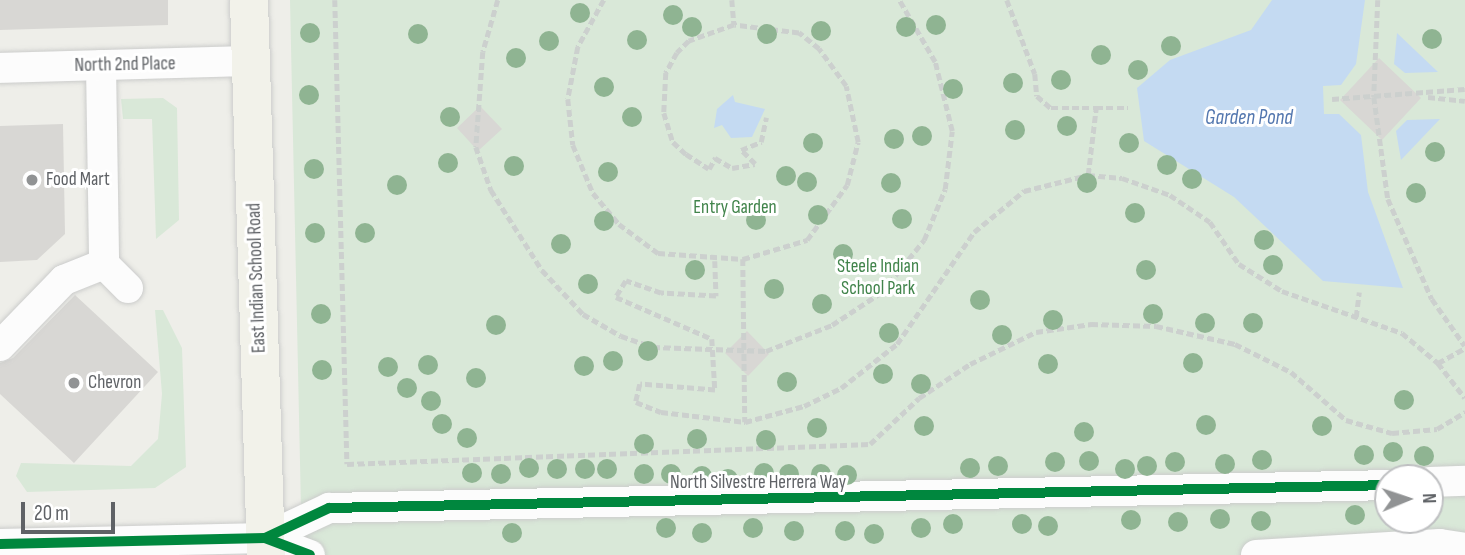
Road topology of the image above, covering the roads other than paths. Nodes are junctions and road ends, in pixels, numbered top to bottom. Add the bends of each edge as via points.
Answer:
1 (249, 0) edge
2 (251, 61) junction
3 (101, 65) junction
4 (0, 68) edge
5 (104, 264) junction
6 (128, 288) dead end
7 (0, 346) edge
8 (1465, 481) edge
9 (1444, 482) edge
10 (1374, 485) edge
11 (266, 546) edge
12 (19, 547) edge
13 (1465, 548) edge
14 (310, 555) edge
15 (1256, 555) edge

1 - 2 main road, East Indian School Road
2 - 3 street, North 2nd Place
2 - 11 main road, East Indian School Road
3 - 4 street, North 2nd Place
3 - 5 street
5 - 6 street
5 - 7 street via 64,280
8 - 9 street
10 - 11 street, North Silvestre Herrera Way via 913,500 329,508
11 - 12 street
11 - 14 street
13 - 15 street via 1440,544

